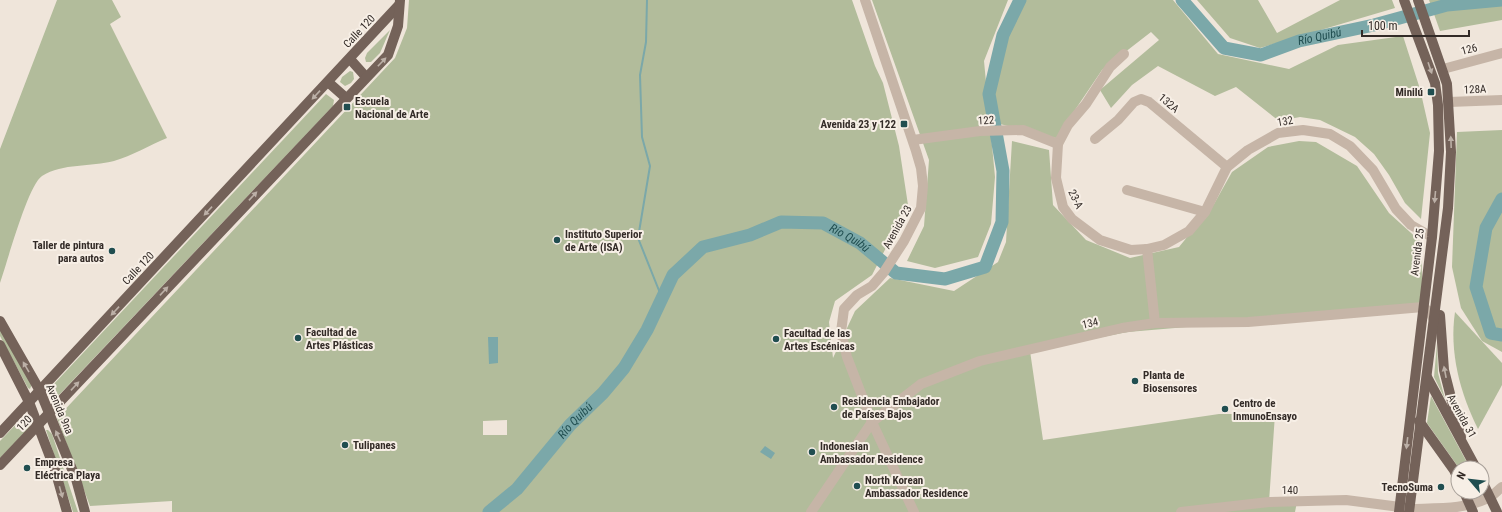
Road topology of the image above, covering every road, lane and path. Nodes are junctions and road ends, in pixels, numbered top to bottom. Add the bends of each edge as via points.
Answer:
1 (865, 0) edge
2 (1404, 0) edge
3 (1418, 0) edge
4 (400, 3) edge
5 (1502, 53) edge
6 (1124, 54) dead end
7 (350, 58) junction
8 (1443, 69) junction
9 (366, 77) junction
10 (328, 82) junction
11 (346, 98) junction
12 (1502, 100) edge
13 (1449, 102) junction
14 (1095, 139) dead end
15 (913, 140) junction
16 (1058, 144) junction
17 (1227, 167) junction
18 (1127, 190) dead end
19 (1205, 212) junction
20 (1432, 237) junction
21 (1148, 249) junction
22 (1440, 265) junction
23 (1423, 307) junction
24 (1434, 320) junction
25 (0, 321) edge
26 (1155, 323) junction
27 (0, 345) edge
28 (1427, 377) junction
29 (40, 392) junction
30 (29, 402) junction
31 (1412, 404) junction
32 (49, 414) junction
33 (872, 422) junction
34 (1420, 424) junction
35 (38, 426) junction
36 (0, 433) edge
37 (1461, 437) junction
38 (1472, 460) edge
39 (0, 465) edge
40 (1450, 465) edge
41 (1502, 487) edge
42 (1490, 497) joint
43 (1485, 500) edge
44 (1471, 508) edge
45 (1404, 510) edge
46 (67, 512) edge
47 (85, 512) edge
48 (811, 512) edge
49 (914, 512) edge
50 (1181, 512) edge
51 (1497, 512) edge

1 - 15 street, Avenida 23
2 -> 20 main road, Avenida 25 via 1435,83 1438,105 1439,151
3 - 8 main road
4 - 7 main road, Calle 120
9 -> 4 main road, Calle 120 via 388,55 398,26
5 - 8 street, 126
6 - 16 street, 23-A via 1110,67 1086,104 1068,125
7 - 9 main road
7 - 10 main road, Calle 120
8 - 13 main road
9 - 11 main road, Calle 120
10 - 11 main road
10 -> 29 main road, Calle 120
32 -> 11 main road, Calle 120
12 - 13 street, 128A
22 -> 13 main road via 1448,208 1451,152
14 - 17 street, 132A via 1118,120 1134,102 1141,100 1149,102
15 - 16 street, 122 via 980,131 1023,130
15 - 33 street, Avenida 23 via 921,168 921,208 884,272 872,286 857,295 844,309 840,332
16 - 21 street, 23-A via 1058,191 1063,207 1072,219 1100,240 1131,250
17 - 19 street, 132
17 - 20 street, 132 via 1248,150 1278,133 1303,130 1330,134 1350,146 1373,170 1396,209 1411,225
18 - 19 street
19 - 21 street, 132 via 1189,232 1164,245
20 - 23 main road, Avenida 25
21 - 26 street
22 - 24 main road
37 -> 22 main road via 1444,370 1440,321
23 - 24 street via 1430,312
23 - 26 street, 134 via 1248,322
23 - 31 main road, Avenida 25
24 - 28 main road
29 -> 25 main road, Avenida 9na
26 - 33 street, 134 via 1122,328 980,361 921,384
27 - 30 main road
28 - 34 main road
28 - 37 main road, Avenida 31
29 - 30 main road, Calle 120
29 - 32 main road, Avenida 9na
30 - 35 main road
30 - 36 main road, 120
31 - 34 main road
31 -> 45 main road, Avenida 25
32 - 35 main road, 120
47 -> 32 main road, Avenida 9na via 76,479
33 - 48 street, 134
33 - 49 street, Avenida 23
34 - 40 main road
34 - 45 main road
35 - 39 main road, 120
35 -> 46 main road via 55,470
37 - 38 main road, Avenida 31
41 - 42 street, 140
42 - 51 main road
43 - 44 street, 140
44 - 45 street, 140
45 - 50 street, 140 via 1346,500 1269,502

